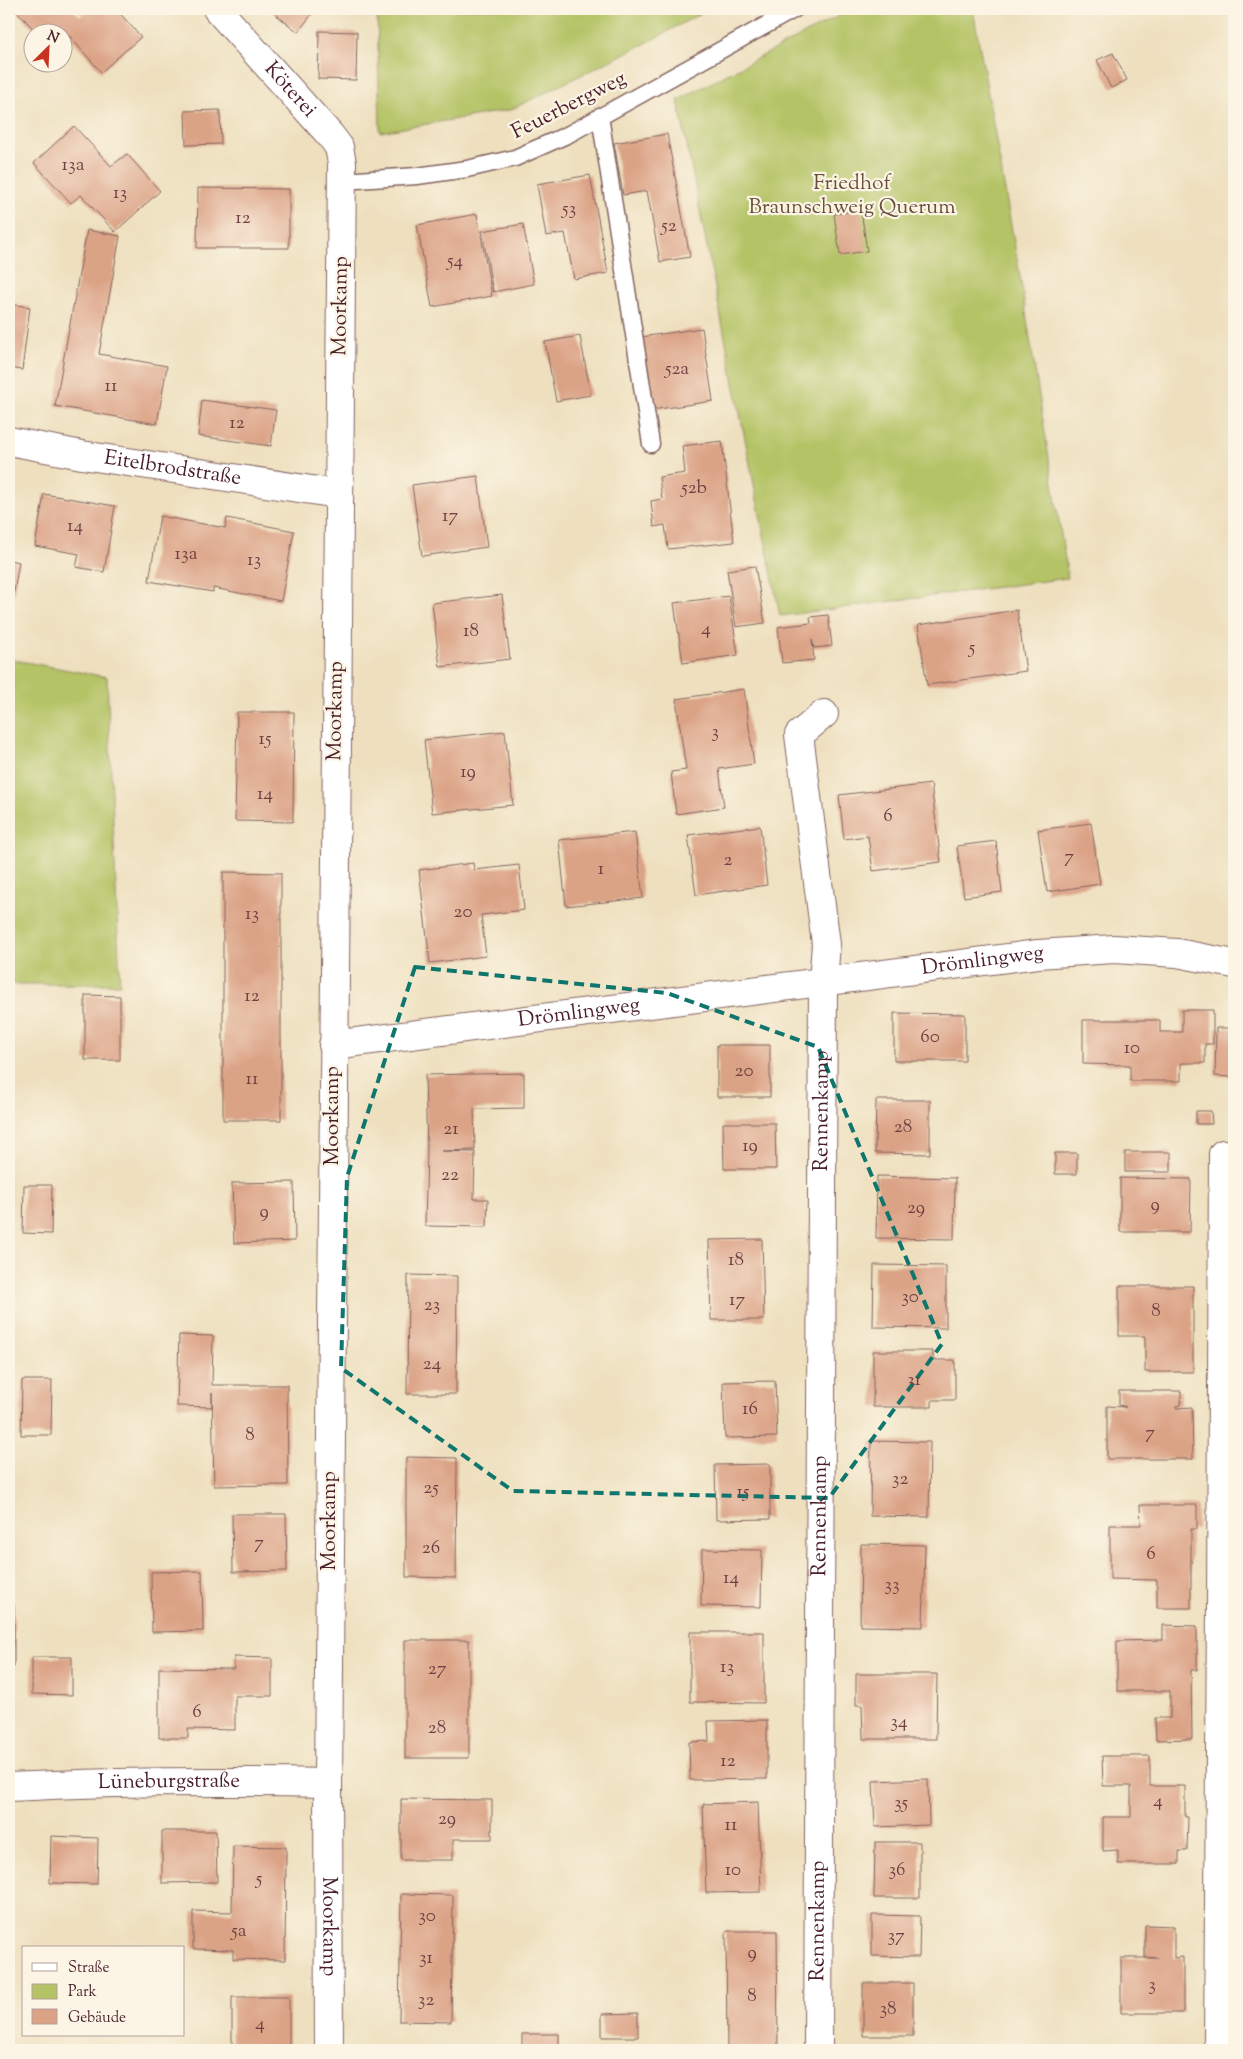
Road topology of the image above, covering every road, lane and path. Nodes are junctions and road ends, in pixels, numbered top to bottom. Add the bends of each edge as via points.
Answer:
1 (217, 9) edge
2 (795, 9) edge
3 (600, 116) junction
4 (342, 181) junction
5 (9, 441) edge
6 (651, 444) dead end
7 (338, 494) junction
8 (824, 714) dead end
9 (1234, 964) edge
10 (823, 982) junction
11 (333, 1045) junction
12 (1234, 1154) edge
13 (1228, 1607) edge
14 (328, 1783) junction
15 (9, 1787) edge
16 (1227, 1917) edge
17 (329, 2050) edge
18 (818, 2050) edge
19 (1218, 2050) edge

1 - 4 street, Köterei via 339,147
2 - 3 lane, Feuerbergweg
3 - 4 lane, Feuerbergweg via 516,158 467,170
3 - 6 lane
4 - 7 street, Moorkamp
5 - 7 street, Eitelbrodstraße
7 - 11 street, Moorkamp
8 - 10 street via 799,735 826,944
9 - 10 street, Drömlingweg via 1177,953 1114,949 1038,954
10 - 11 street, Drömlingweg
10 - 18 street, Rennenkamp
11 - 14 street, Moorkamp
12 - 13 street via 1223,1154
13 - 16 street
14 - 15 street, Lüneburgstraße via 96,1782
14 - 17 street, Moorkamp
16 - 19 street

